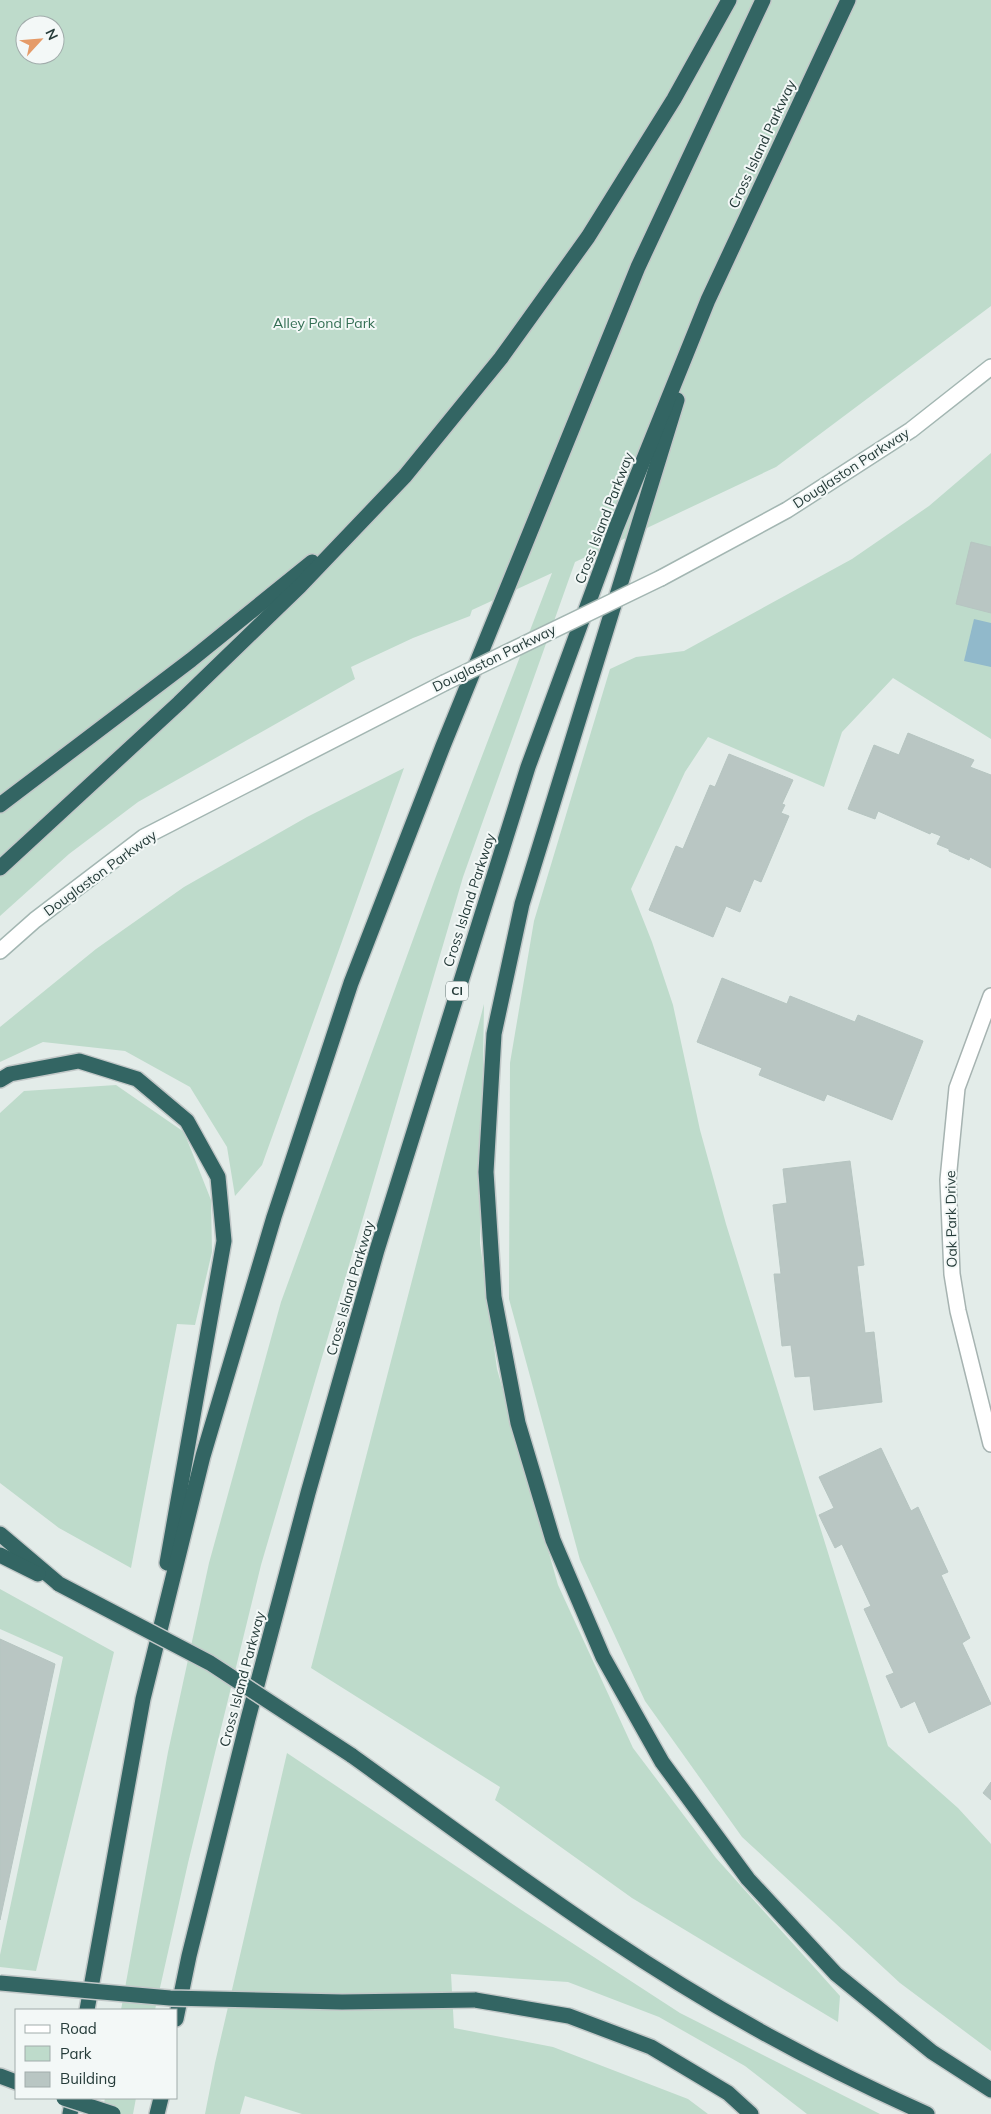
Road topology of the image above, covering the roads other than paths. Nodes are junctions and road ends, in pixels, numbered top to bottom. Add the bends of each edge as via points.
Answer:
1 (728, 0) edge
2 (763, 0) edge
3 (848, 0) edge
4 (708, 300) junction
5 (991, 367) edge
6 (405, 476) junction
7 (0, 805) edge
8 (0, 868) edge
9 (0, 951) edge
10 (991, 996) edge
11 (0, 1080) edge
12 (991, 1444) edge
13 (0, 1534) edge
14 (0, 1555) edge
15 (59, 1584) junction
16 (143, 1699) junction
17 (0, 1983) edge
18 (87, 2009) edge
19 (178, 2009) edge
20 (0, 2076) edge
21 (15, 2082) edge
22 (991, 2090) edge
23 (67, 2099) edge
24 (73, 2099) edge
25 (161, 2099) edge
26 (70, 2114) edge
27 (114, 2114) edge
28 (157, 2114) edge
29 (751, 2114) edge
30 (927, 2114) edge

1 - 6 highway via 674,99 588,237 502,358
2 - 16 highway via 638,267 443,746 351,983 274,1217 203,1456
3 - 4 highway, Cross Island Parkway / CI
4 - 19 highway, Cross Island Parkway / CI via 616,528 528,767 377,1250 248,1719
4 - 22 highway via 520,913 494,1034 486,1172 494,1297 518,1424 553,1540 603,1657 662,1762 748,1879 836,1974 932,2052
5 - 9 main road, Douglaston Parkway, bridge via 911,430 787,510 661,578 444,683 144,837 35,920
6 - 7 highway via 300,572 191,660
6 - 8 highway via 300,586
10 - 12 main road, Oak Park Drive via 957,1088 948,1180 952,1274
11 - 16 highway via 10,1074 79,1062 137,1079 187,1121 218,1177 224,1240
13 - 15 highway
14 - 15 highway
15 - 30 highway, bridge via 210,1663 351,1755 607,1937 738,2019 879,2093
16 - 18 highway
17 - 29 highway, bridge via 170,1998 342,2002 474,2000 569,2016 651,2047 728,2094
20 - 21 highway
23 - 27 highway, bridge
24 - 26 highway
25 - 28 highway

